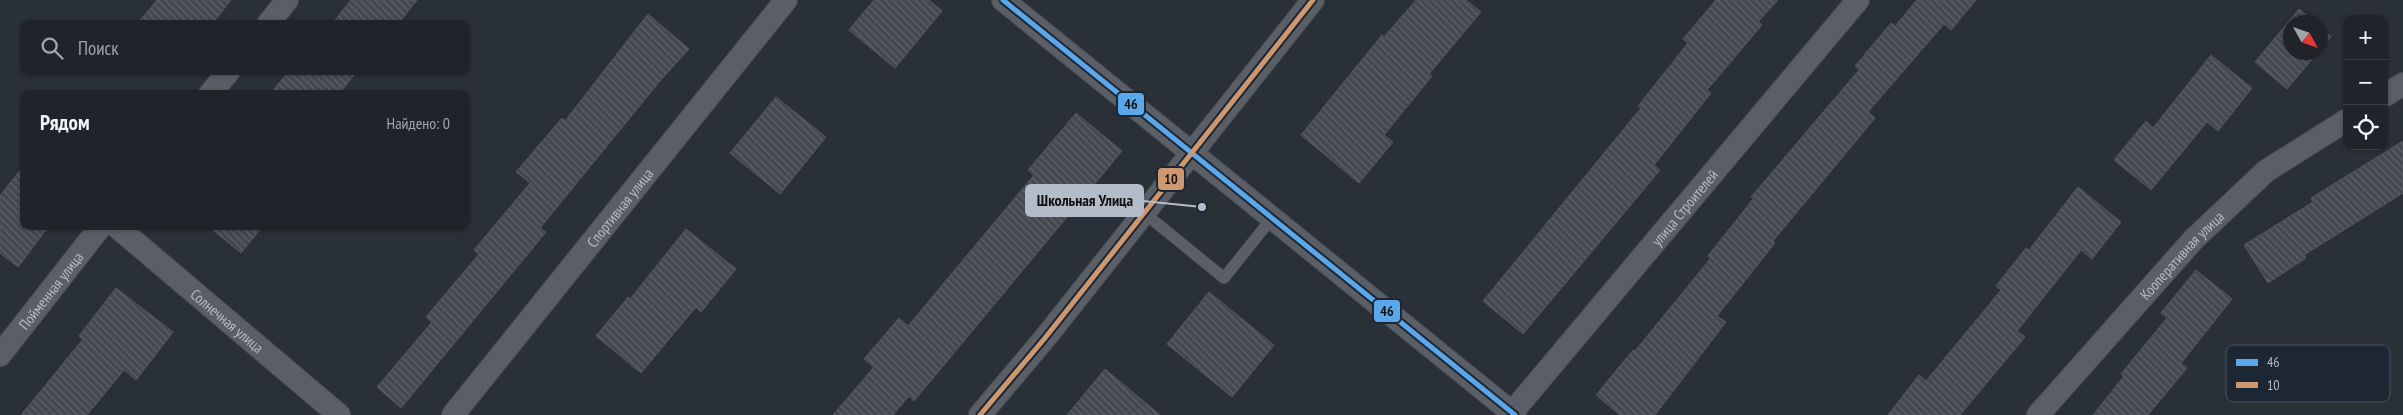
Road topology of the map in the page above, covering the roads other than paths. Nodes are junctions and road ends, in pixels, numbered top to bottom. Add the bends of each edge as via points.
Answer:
1 (288, 0) edge
2 (786, 0) edge
3 (1003, 0) edge
4 (1313, 0) edge
5 (1858, 0) edge
6 (271, 20) edge
7 (226, 75) edge
8 (2403, 84) edge
9 (213, 90) edge
10 (2388, 93) edge
11 (2343, 123) edge
12 (1191, 152) junction
13 (1143, 212) junction
14 (1272, 218) junction
15 (98, 230) edge
16 (121, 230) edge
17 (0, 355) edge
18 (1512, 414) edge
19 (339, 415) edge
20 (453, 415) edge
21 (980, 415) edge
22 (2038, 415) edge

1 - 6 street
2 - 20 street, Спортивная улица
3 - 12 street
4 - 12 street
5 - 18 street, улица Строителей
7 - 9 street
8 - 10 street
11 - 22 street, Кооперативная улица via 2266,171 2193,240
12 - 13 street
12 - 14 street
13 - 14 lane via 1224,278
13 - 21 street
14 - 18 street
15 - 17 street, Пойменная улица
16 - 19 street, Солнечная улица

